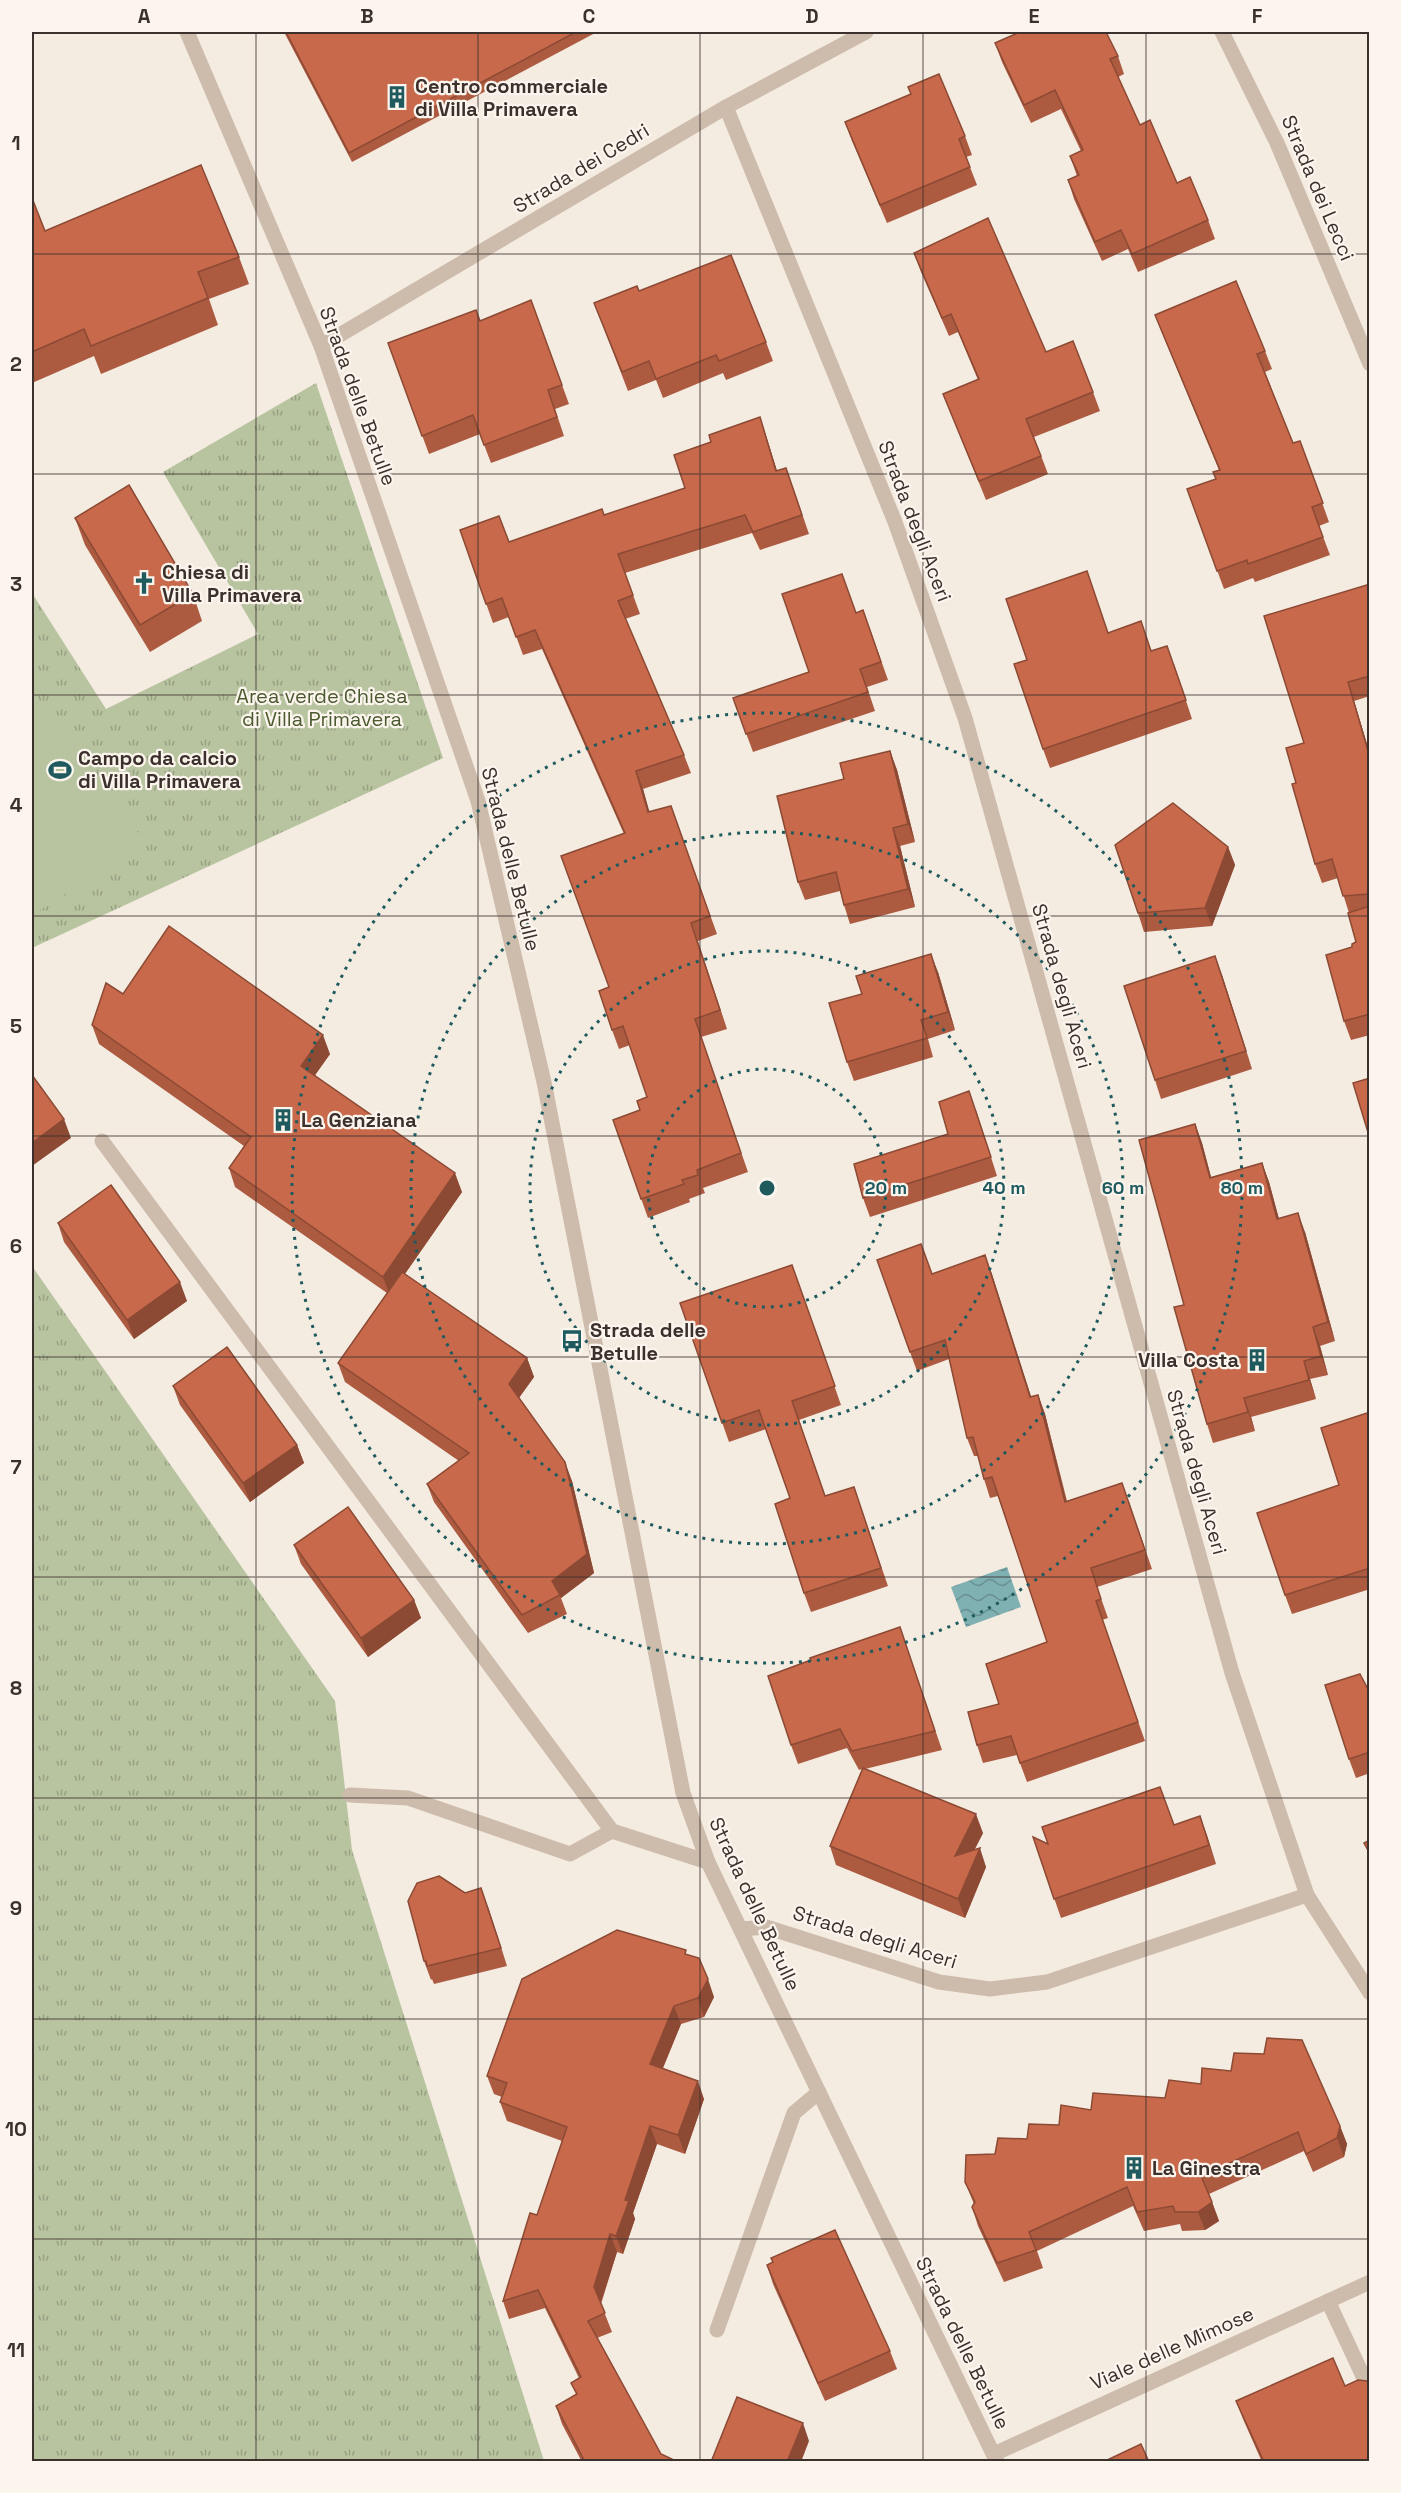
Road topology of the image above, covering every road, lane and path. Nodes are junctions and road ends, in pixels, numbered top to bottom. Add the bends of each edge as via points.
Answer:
1 (187, 32) edge
2 (866, 32) edge
3 (1222, 32) edge
4 (726, 107) junction
5 (321, 346) junction
6 (1370, 364) edge
7 (102, 1141) dead end
8 (350, 1795) dead end
9 (612, 1831) junction
10 (708, 1862) junction
11 (1307, 1895) junction
12 (741, 1929) junction
13 (1370, 1993) edge
14 (819, 2092) junction
15 (1370, 2282) edge
16 (1328, 2301) junction
17 (717, 2330) dead end
18 (1370, 2391) edge
19 (994, 2459) edge

1 - 5 street, Strada delle Betulle
2 - 4 street, Strada dei Cedri
3 - 6 street, Strada dei Lecci via 1276,142
4 - 5 street, Strada dei Cedri
4 - 11 street, Strada degli Aceri via 895,522 965,718 1232,1673
5 - 10 street, Strada delle Betulle via 478,801 544,1082 683,1792
7 - 9 street
8 - 9 street via 408,1798 570,1854
9 - 10 street
10 - 12 street, Strada delle Betulle
11 - 12 street, Strada degli Aceri via 1047,1982 990,1989 939,1982 766,1927
11 - 13 street, Strada degli Aceri
12 - 14 street, Strada delle Betulle
14 - 17 street via 794,2114
14 - 19 street, Strada delle Betulle
15 - 16 street, Viale delle Mimose
16 - 18 street
16 - 19 street, Viale delle Mimose

